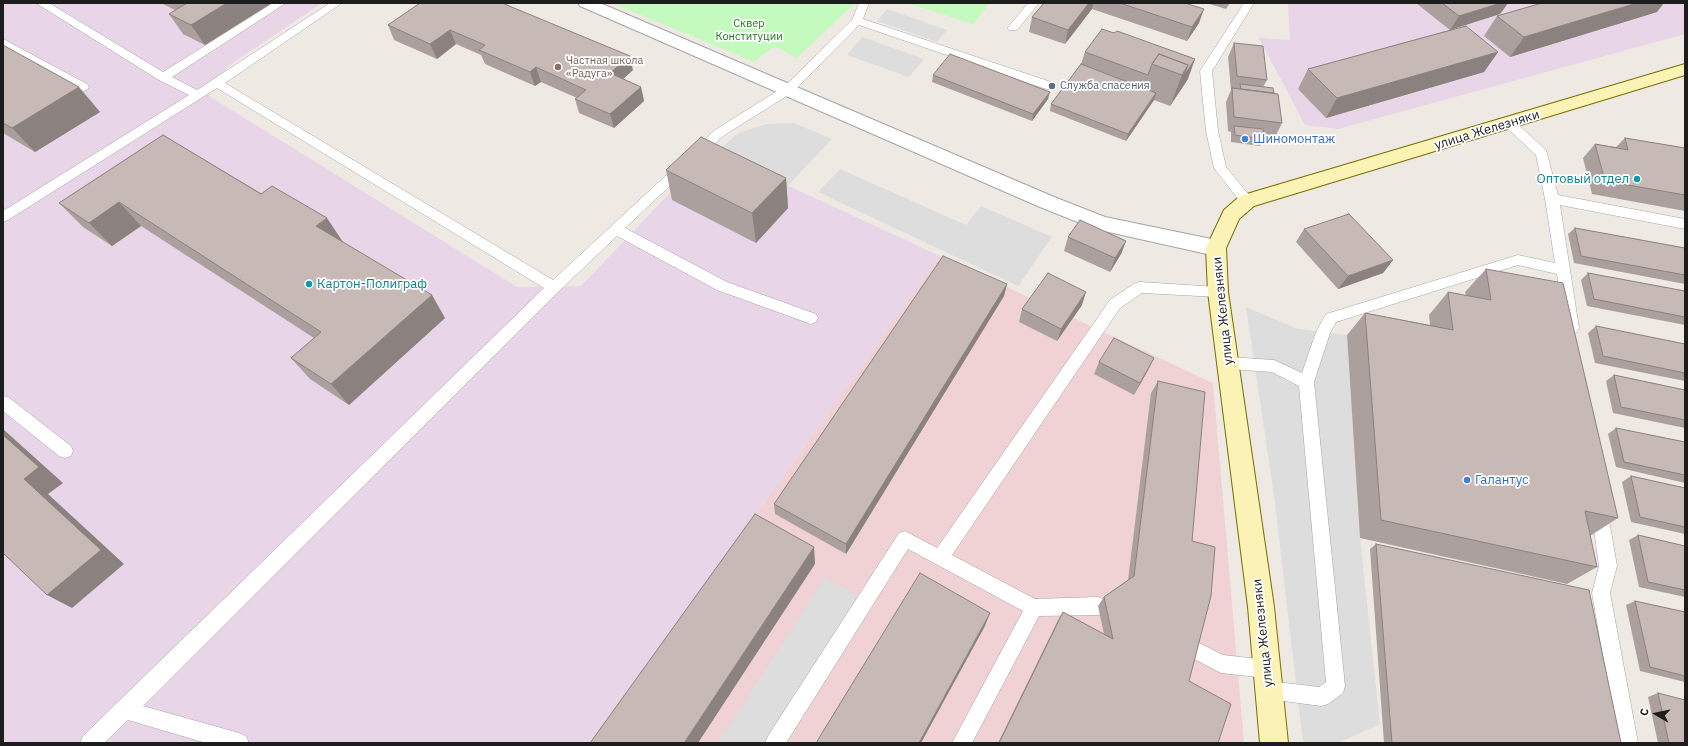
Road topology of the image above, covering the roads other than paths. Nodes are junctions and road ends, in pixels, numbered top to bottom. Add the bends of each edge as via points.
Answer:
1 (41, 3) edge
2 (281, 3) edge
3 (336, 3) edge
4 (586, 3) edge
5 (864, 3) edge
6 (1034, 3) edge
7 (1249, 3) edge
8 (857, 21) junction
9 (1013, 28) dead end
10 (3, 43) edge
11 (1685, 69) edge
12 (163, 77) junction
13 (217, 82) junction
14 (1047, 84) dead end
15 (83, 87) dead end
16 (789, 90) junction
17 (198, 95) junction
18 (1509, 123) junction
19 (1552, 199) junction
20 (1247, 201) junction
21 (3, 217) edge
22 (1685, 224) edge
23 (615, 229) junction
24 (1216, 248) junction
25 (1563, 270) junction
26 (554, 287) junction
27 (1218, 292) junction
28 (811, 318) dead end
29 (1573, 340) edge
30 (1229, 363) junction
31 (1306, 382) junction
32 (3, 402) edge
33 (65, 451) dead end
34 (1597, 496) edge
35 (940, 558) junction
36 (1098, 606) dead end
37 (1034, 608) junction
38 (1191, 648) edge
39 (1267, 669) junction
40 (1269, 690) junction
41 (125, 710) junction
42 (90, 743) edge
43 (239, 743) edge
44 (775, 743) edge
45 (962, 743) edge
46 (1274, 743) edge
47 (1628, 743) edge

1 - 12 lane
2 - 12 lane
3 - 13 lane
4 - 16 street
5 - 8 lane
6 - 9 lane
7 - 20 lane via 1206,71 1212,131 1220,168
8 - 14 lane
8 - 16 lane
10 - 15 lane
11 - 18 street, улица Железняки
12 - 17 lane
13 - 17 lane
13 - 26 lane
16 - 23 lane via 720,133
16 - 24 street via 1102,224
17 - 21 lane
18 - 19 lane via 1542,153
18 - 20 street, улица Железняки
19 - 22 lane
19 - 25 lane
20 - 24 street, улица Железняки via 1231,215
23 - 26 lane
23 - 28 lane via 722,286
24 - 27 street, улица Железняки
25 - 29 lane
25 - 31 lane via 1518,260 1331,318 1323,332
26 - 41 lane
27 - 30 street, улица Железняки
27 - 35 lane via 1140,287 1115,304
30 - 31 lane via 1274,366
30 - 39 street, улица Железняки
31 - 40 lane via 1336,686 1320,697
32 - 33 lane
34 - 47 lane via 1608,566 1601,593
35 - 37 lane
35 - 44 lane via 905,540
36 - 37 lane
37 - 45 lane
38 - 39 lane via 1221,664
39 - 40 street, улица Железняки
40 - 46 street, улица Железняки
41 - 42 lane
41 - 43 lane

